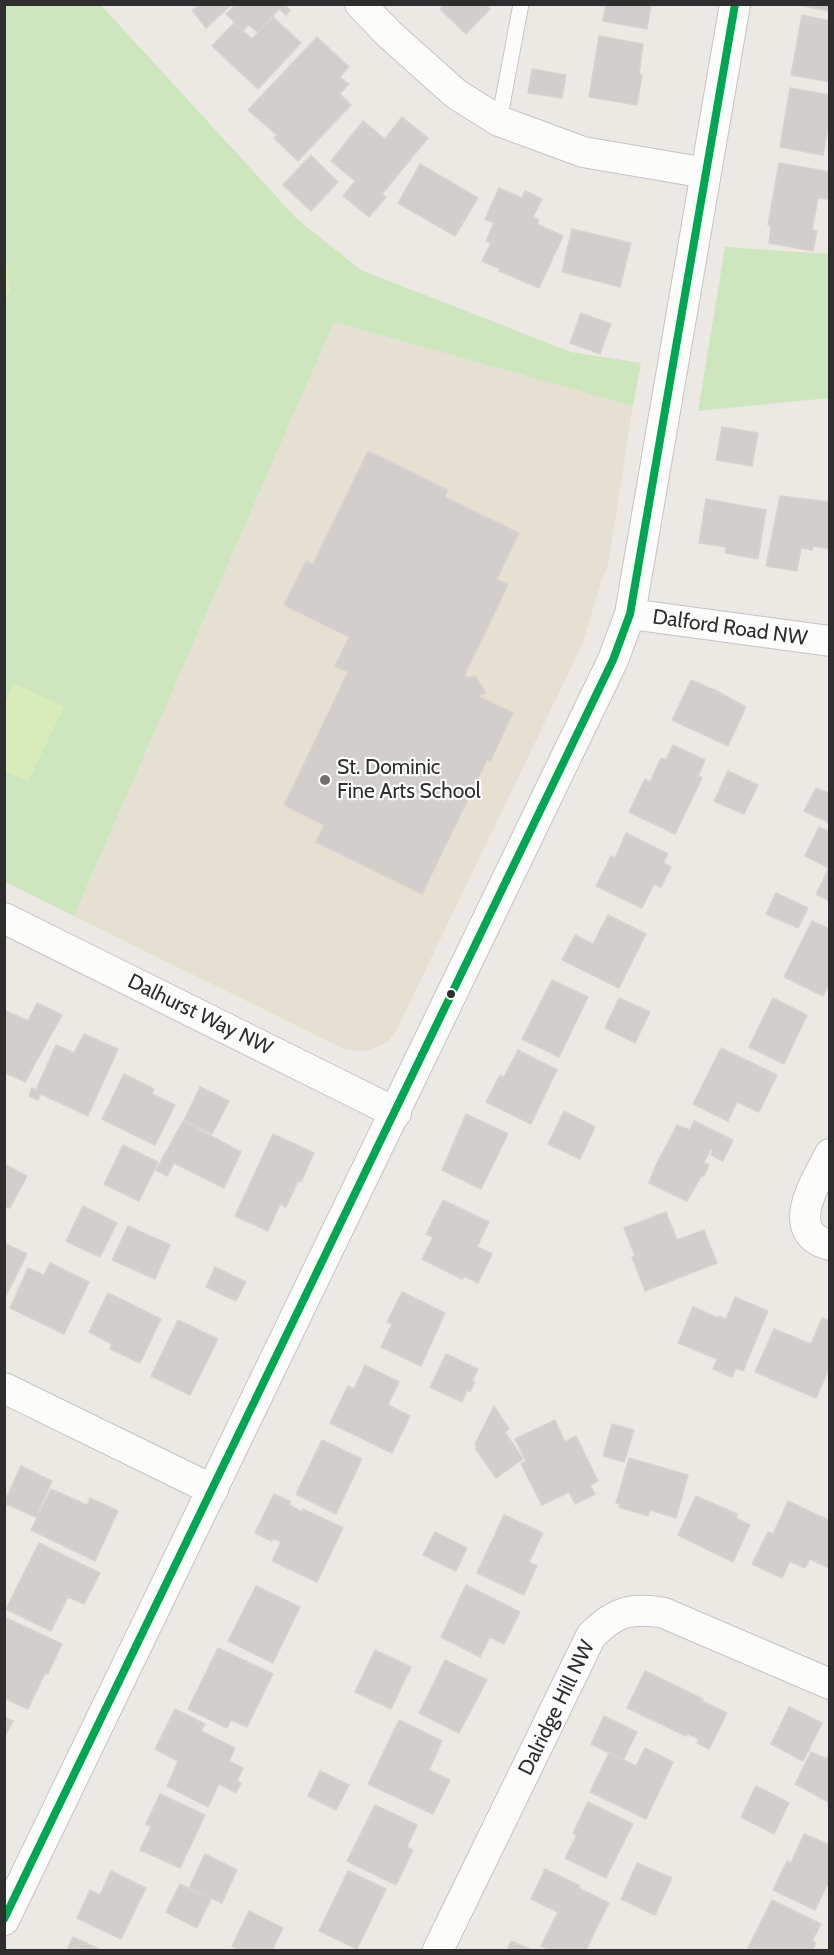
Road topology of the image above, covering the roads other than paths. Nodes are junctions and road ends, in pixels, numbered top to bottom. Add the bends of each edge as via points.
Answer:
1 (360, 4) edge
2 (521, 4) edge
3 (735, 4) edge
4 (499, 121) junction
5 (706, 173) junction
6 (630, 614) junction
7 (830, 641) edge
8 (4, 918) edge
9 (396, 1113) junction
10 (830, 1154) edge
11 (830, 1245) edge
12 (4, 1388) edge
13 (213, 1490) junction
14 (830, 1684) edge
15 (4, 1920) edge
16 (438, 1950) edge

1 - 4 street via 456,93
2 - 4 lane
3 - 5 street
4 - 5 street via 583,152
5 - 6 street
6 - 7 street, Dalford Road NW
6 - 9 street via 598,692
8 - 9 street, Dalhurst Way NW
9 - 13 street
10 - 11 street via 804,1213 810,1233
12 - 13 street
13 - 15 street
14 - 16 street, Dalridge Hill NW via 664,1613 644,1609 607,1620 591,1636

